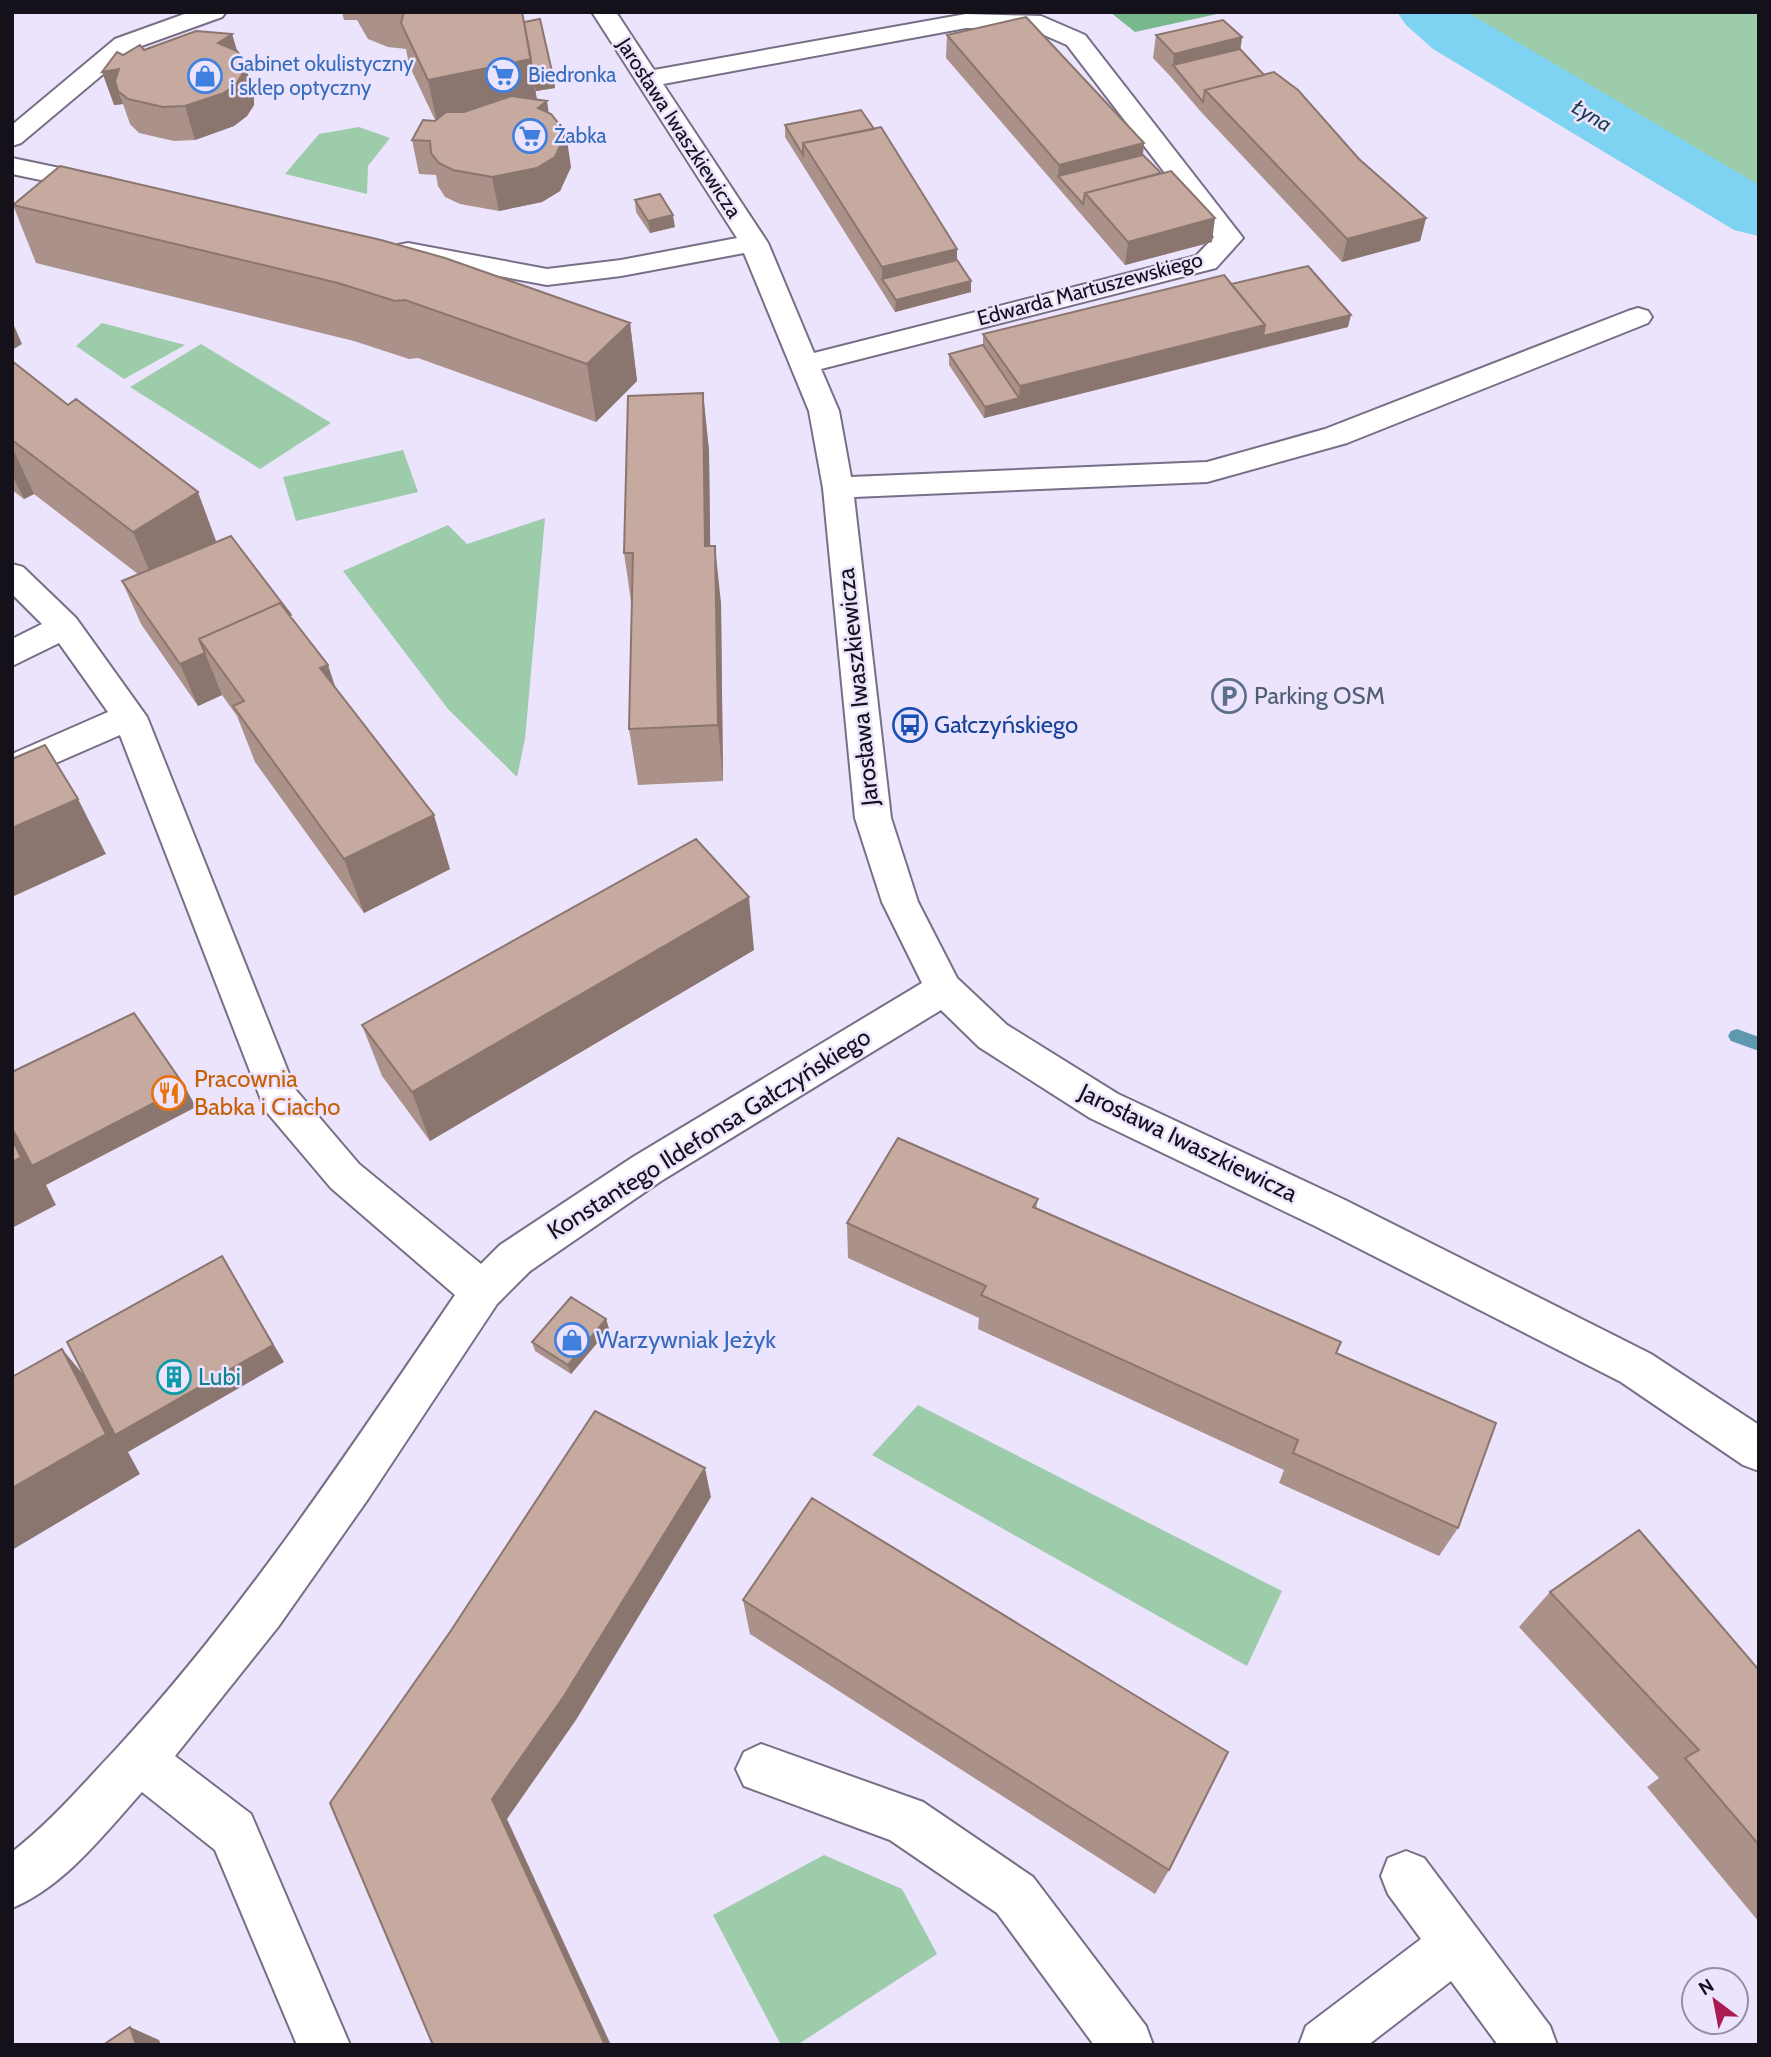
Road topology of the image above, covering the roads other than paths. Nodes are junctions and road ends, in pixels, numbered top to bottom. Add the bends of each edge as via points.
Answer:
1 (214, 12) edge
2 (604, 12) edge
3 (647, 79) junction
4 (12, 138) edge
5 (12, 166) edge
6 (132, 192) edge
7 (754, 243) junction
8 (384, 246) edge
9 (1638, 317) dead end
10 (807, 364) junction
11 (838, 488) junction
12 (12, 575) edge
13 (64, 626) junction
14 (12, 654) edge
15 (130, 717) junction
16 (12, 769) edge
17 (944, 989) junction
18 (482, 1291) junction
19 (1759, 1450) edge
20 (140, 1760) junction
21 (761, 1769) dead end
22 (1406, 1876) dead end
23 (12, 1883) edge
24 (1457, 1944) junction
25 (324, 2045) edge
26 (1127, 2045) edge
27 (1325, 2045) edge
28 (1531, 2045) edge

1 - 4 street via 124,44
2 - 3 street, Jarosława Iwaszkiewicza
3 - 7 street, Jarosława Iwaszkiewicza
3 - 10 street, Edwarda Martuszewskiego via 966,21 1032,21 1076,40 1229,238 1206,262
5 - 6 street
7 - 8 street, Jarosława Iwaszkiewicza via 547,277
7 - 10 street, Jarosława Iwaszkiewicza
9 - 11 street via 1336,436 1207,472
10 - 11 street, Jarosława Iwaszkiewicza via 824,411
11 - 17 street, Jarosława Iwaszkiewicza via 873,818 900,902
12 - 13 street
13 - 14 street
13 - 15 street
15 - 16 street
15 - 18 street via 279,1098 345,1176
17 - 18 street, Konstantego Ildefonsa Gałczyńskiego via 647,1168 515,1258
17 - 19 street, Jarosława Iwaszkiewicza via 993,1036 1104,1106 1330,1213 1636,1368
18 - 20 street, Konstantego Ildefonsa Gałczyńskiego via 263,1611
20 - 23 street, Konstantego Ildefonsa Gałczyńskiego via 34,1870
20 - 25 street via 233,1832
21 - 26 street via 905,1820 1015,1895
22 - 24 street
24 - 27 street
24 - 28 street

